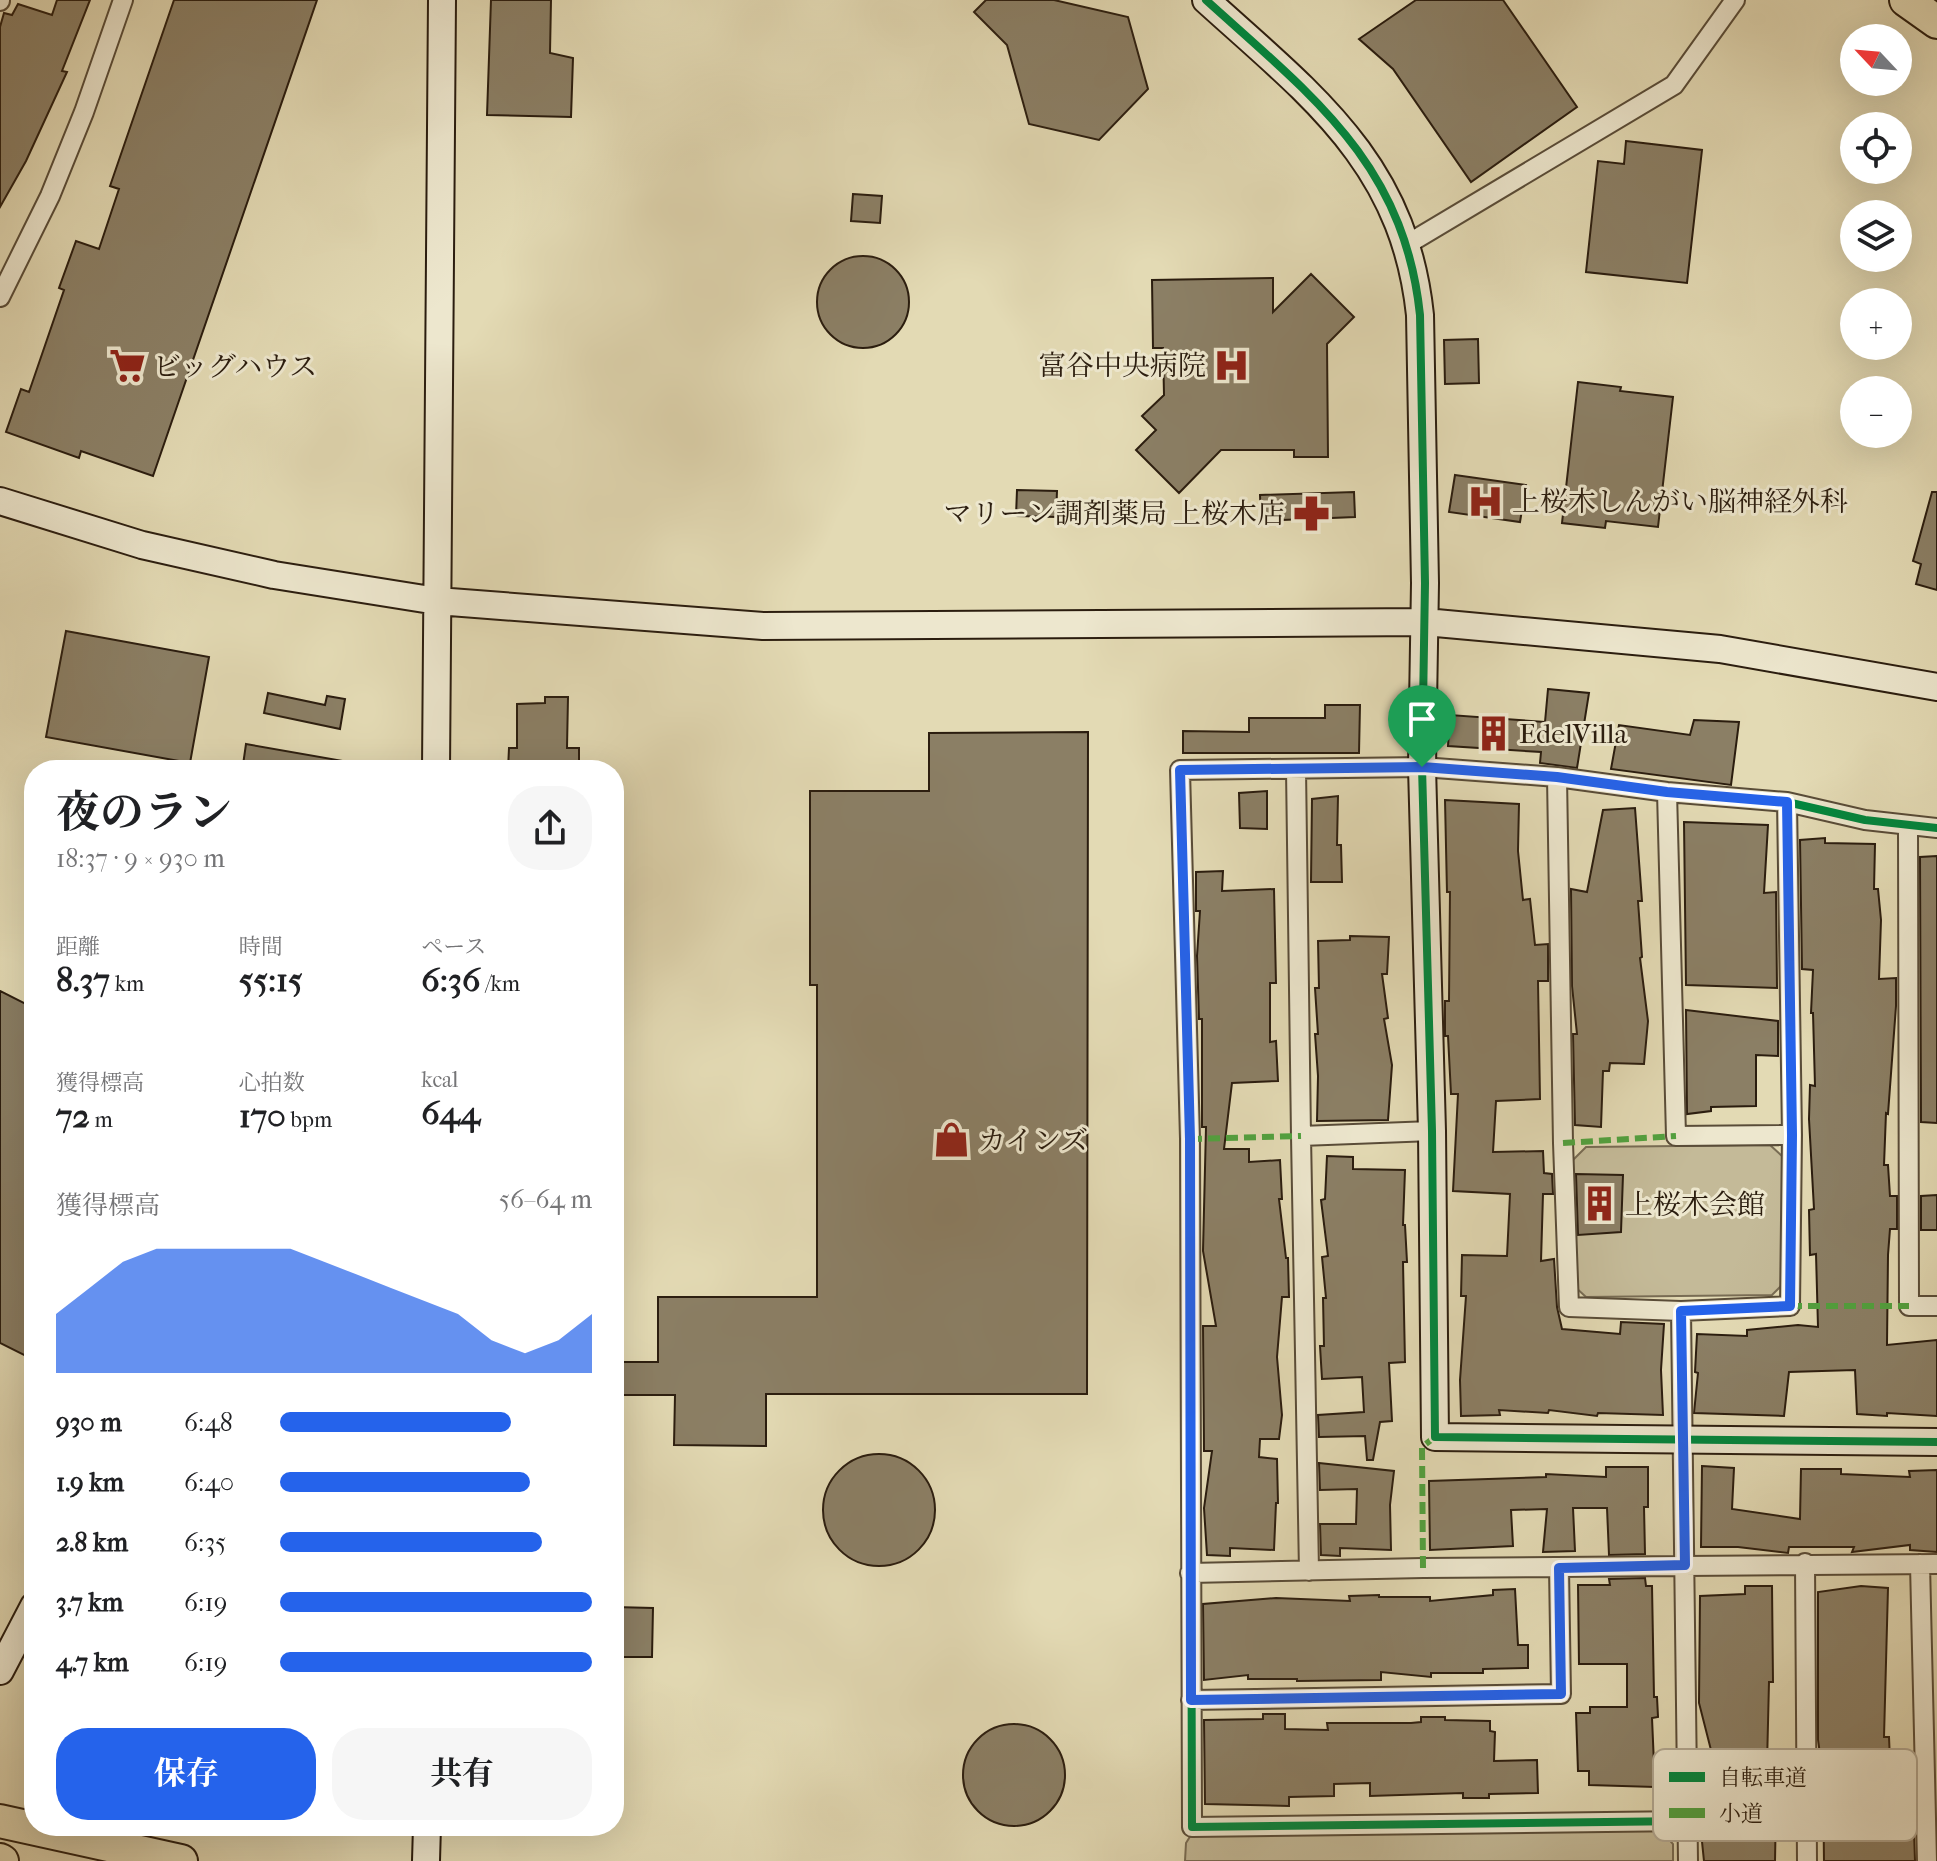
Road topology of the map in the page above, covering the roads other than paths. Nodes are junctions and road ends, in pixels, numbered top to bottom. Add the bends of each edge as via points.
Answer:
1 (123, 0) edge
2 (442, 0) edge
3 (1206, 0) edge
4 (1735, 0) edge
5 (1906, 0) edge
6 (1937, 22) edge
7 (1406, 245) junction
8 (0, 297) edge
9 (0, 501) edge
10 (437, 601) junction
11 (1425, 622) junction
12 (1937, 687) edge
13 (436, 760) edge
14 (1422, 767) junction
15 (1296, 769) junction
16 (1557, 777) junction
17 (1667, 792) junction
18 (1787, 802) junction
19 (1908, 825) junction
20 (1937, 828) edge
21 (1432, 1131) junction
22 (1792, 1135) junction
23 (1301, 1136) junction
24 (1937, 1306) edge
25 (1681, 1311) junction
26 (1682, 1439) junction
27 (1937, 1442) edge
28 (1805, 1563) junction
29 (1929, 1564) edge
30 (1685, 1565) junction
31 (1559, 1568) junction
32 (1309, 1571) junction
33 (1190, 1573) junction
34 (24, 1625) edge
35 (0, 1671) edge
36 (1191, 1700) junction
37 (1687, 1749) edge
38 (1806, 1749) edge
39 (0, 1821) edge
40 (1653, 1821) edge
41 (24, 1826) edge
42 (68, 1836) edge
43 (427, 1836) edge
44 (1807, 1841) edge
45 (181, 1861) edge
46 (426, 1861) edge
47 (1807, 1861) edge
48 (1927, 1861) edge

1 - 8 street via 61,168
2 - 10 street
3 - 7 street via 1358,147 1386,194
4 - 7 street via 1674,85
5 - 6 highway
7 - 11 street via 1420,315
9 - 10 street via 151,547 274,575
10 - 11 street via 763,626
10 - 13 street
11 - 12 street via 1720,649
11 - 14 street
14 - 15 street
14 - 16 street
14 - 21 street
15 - 23 street
15 - 33 street via 1180,770 1190,1139
16 - 17 street
16 - 25 street via 1569,1307
17 - 18 street
17 - 22 street via 1676,1136
18 - 19 street
18 - 22 street
19 - 20 street
19 - 24 street via 1909,1306
21 - 23 street
21 - 26 street via 1435,1437
22 - 25 street via 1790,1306
23 - 32 street
25 - 26 street
26 - 27 street
26 - 30 street
28 - 29 street
28 - 30 street
28 - 38 street
29 - 48 street
30 - 31 street
30 - 37 street
31 - 32 street
31 - 36 street via 1561,1694
32 - 33 street
33 - 36 street
34 - 35 street
36 - 40 street via 1192,1827
39 - 41 highway
42 - 45 highway
43 - 46 street
44 - 47 street

